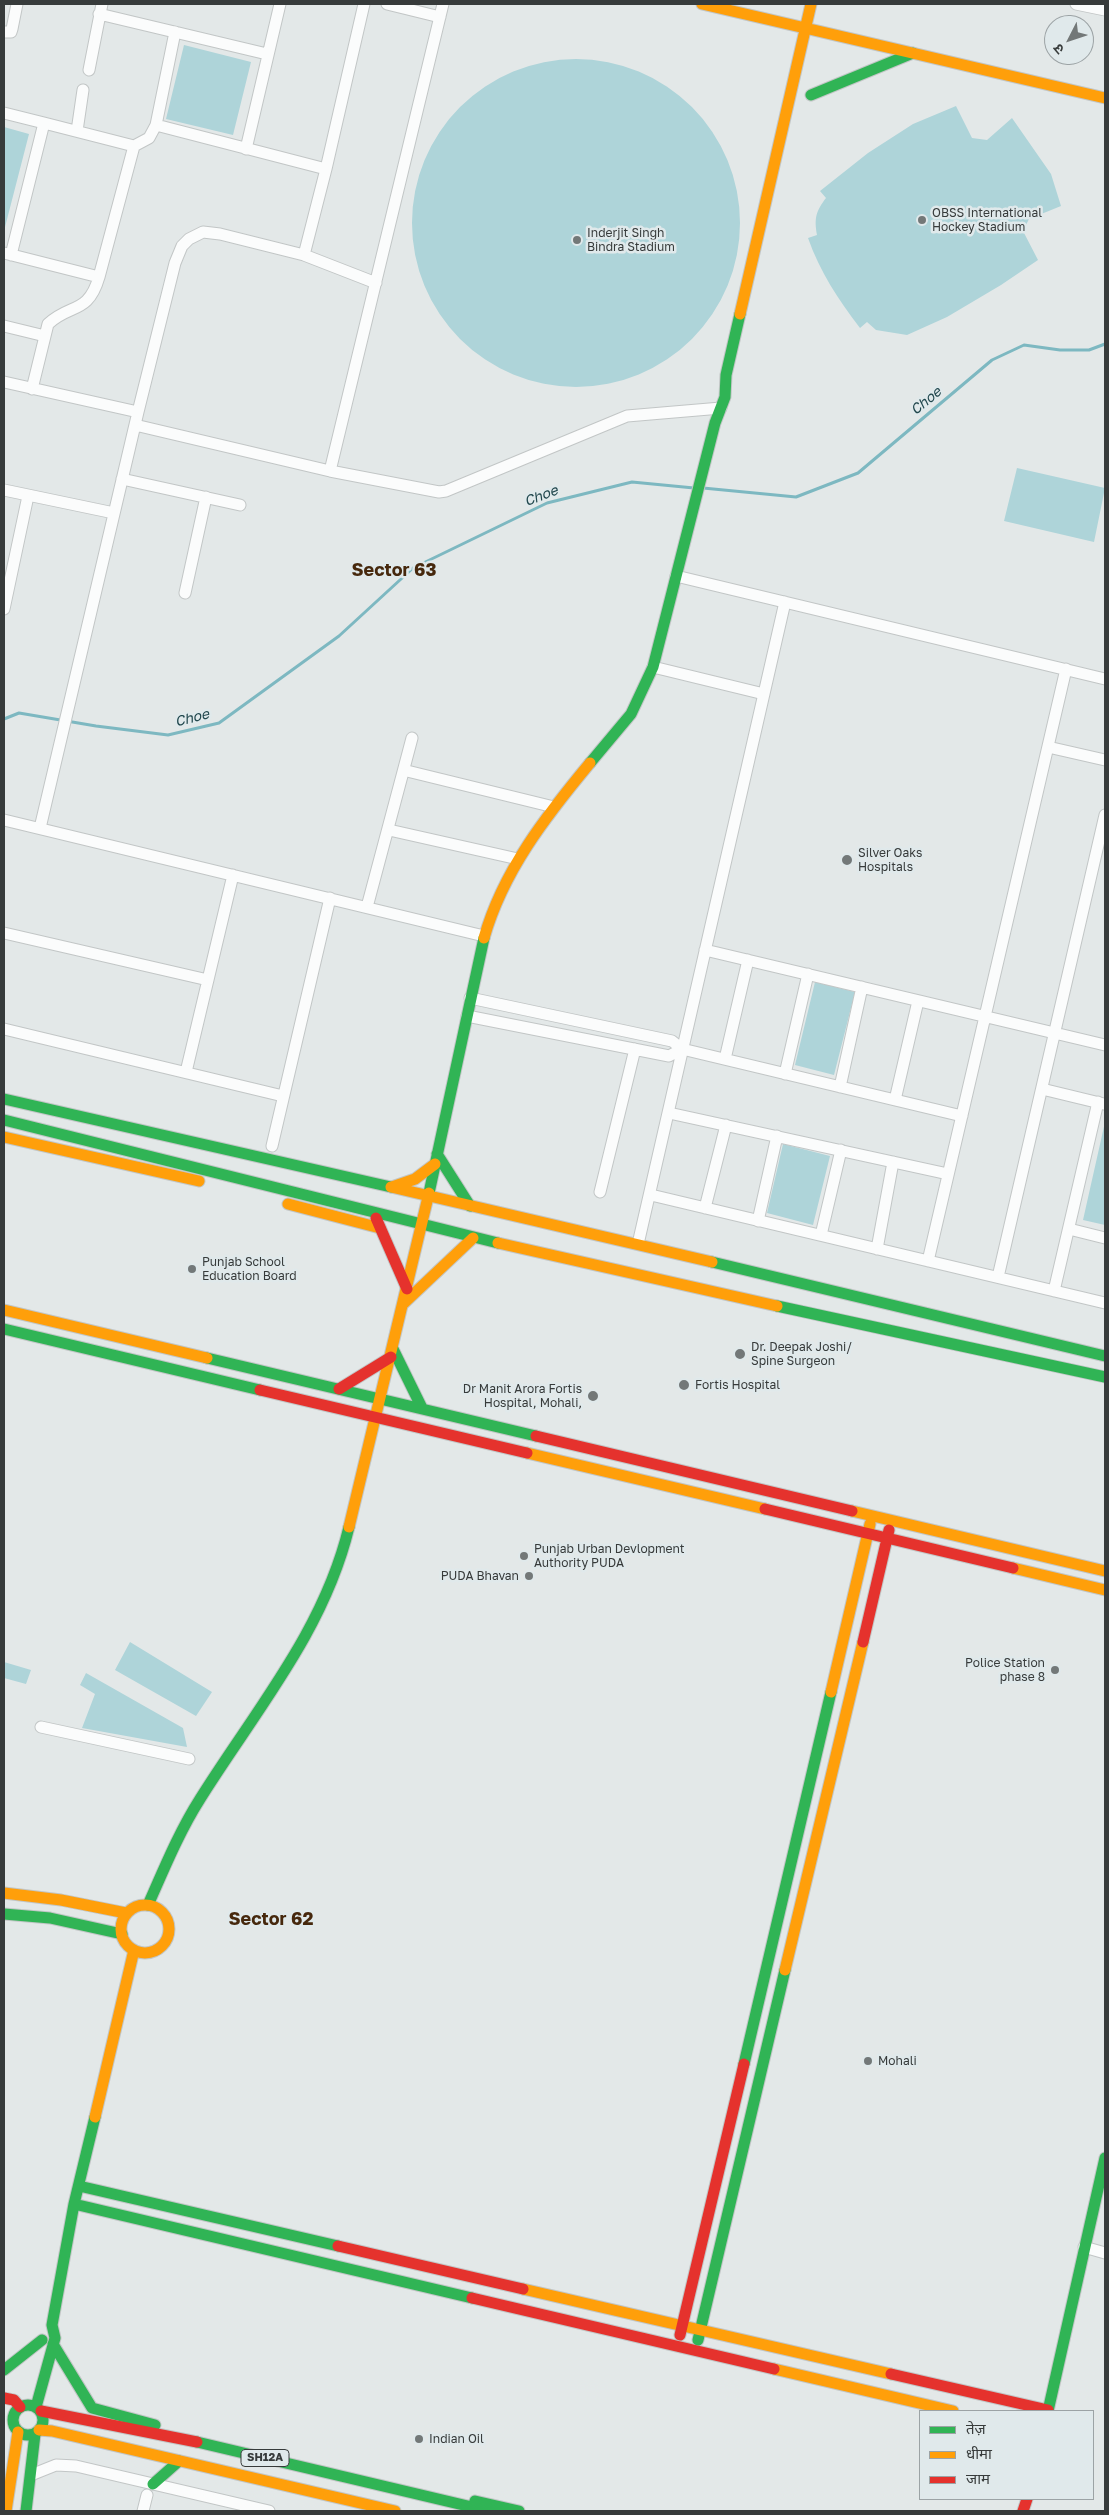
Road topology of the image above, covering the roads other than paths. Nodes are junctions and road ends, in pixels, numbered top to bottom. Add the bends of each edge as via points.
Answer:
1 (16, 4) edge
2 (280, 4) edge
3 (364, 4) edge
4 (387, 4) edge
5 (443, 4) edge
6 (702, 4) edge
7 (752, 4) edge
8 (811, 4) edge
9 (1076, 4) edge
10 (1103, 7) edge
11 (100, 9) edge
12 (440, 17) junction
13 (806, 22) junction
14 (4, 32) edge
15 (175, 32) junction
16 (913, 53) junction
17 (267, 54) junction
18 (89, 70) dead end
19 (1105, 87) edge
20 (83, 90) dead end
21 (811, 95) dead end
22 (1105, 98) edge
23 (4, 113) edge
24 (44, 123) junction
25 (156, 125) junction
26 (77, 131) junction
27 (134, 146) junction
28 (246, 149) junction
29 (326, 169) junction
30 (8, 254) edge
31 (304, 255) junction
32 (99, 277) junction
33 (376, 283) junction
34 (4, 326) edge
35 (45, 336) junction
36 (4, 382) edge
37 (32, 389) junction
38 (721, 408) junction
39 (138, 412) junction
40 (135, 425) junction
41 (330, 471) junction
42 (122, 479) junction
43 (4, 490) edge
44 (28, 496) junction
45 (206, 497) junction
46 (240, 505) dead end
47 (114, 513) junction
48 (676, 576) junction
49 (7, 581) edge
50 (185, 593) dead end
51 (785, 602) junction
52 (4, 609) edge
53 (652, 667) junction
54 (1066, 669) junction
55 (1105, 679) edge
56 (764, 694) junction
57 (412, 738) dead end
58 (1048, 747) junction
59 (1105, 760) edge
60 (403, 772) junction
61 (554, 807) junction
62 (1105, 815) edge
63 (4, 820) edge
64 (40, 828) junction
65 (388, 830) junction
66 (518, 859) junction
67 (232, 874) junction
68 (330, 898) junction
69 (367, 907) junction
70 (4, 933) edge
71 (484, 936) junction
72 (705, 950) junction
73 (748, 960) junction
74 (808, 974) junction
75 (208, 980) junction
76 (862, 987) junction
77 (470, 998) junction
78 (918, 1000) junction
79 (467, 1016) junction
80 (985, 1016) junction
81 (4, 1029) edge
82 (1055, 1033) junction
83 (1105, 1045) edge
84 (635, 1049) junction
85 (682, 1050) junction
86 (725, 1060) junction
87 (186, 1072) junction
88 (785, 1074) junction
89 (840, 1087) junction
90 (1042, 1089) junction
91 (283, 1096) junction
92 (4, 1099) edge
93 (895, 1100) junction
94 (1102, 1103) edge
95 (669, 1113) junction
96 (962, 1116) junction
97 (4, 1120) edge
98 (726, 1125) junction
99 (777, 1136) junction
100 (4, 1137) edge
101 (272, 1146) dead end
102 (841, 1150) junction
103 (436, 1158) junction
104 (893, 1162) junction
105 (948, 1174) junction
106 (388, 1187) junction
107 (228, 1188) dead end
108 (600, 1192) dead end
109 (651, 1195) junction
110 (428, 1196) junction
111 (276, 1201) dead end
112 (470, 1206) junction
113 (705, 1208) junction
114 (374, 1214) junction
115 (758, 1220) junction
116 (422, 1226) junction
117 (380, 1228) junction
118 (1068, 1229) junction
119 (821, 1235) junction
120 (473, 1238) junction
121 (1105, 1238) edge
122 (638, 1244) junction
123 (877, 1248) junction
124 (928, 1261) junction
125 (998, 1277) junction
126 (407, 1289) junction
127 (1054, 1291) junction
128 (1105, 1303) edge
129 (403, 1304) junction
130 (4, 1310) edge
131 (40, 1319) junction
132 (4, 1329) edge
133 (37, 1336) junction
134 (176, 1351) junction
135 (392, 1353) junction
136 (1105, 1356) edge
137 (171, 1369) junction
138 (1105, 1378) edge
139 (339, 1389) junction
140 (381, 1398) junction
141 (422, 1408) junction
142 (376, 1418) junction
143 (872, 1515) junction
144 (892, 1520) junction
145 (868, 1534) junction
146 (887, 1538) junction
147 (1105, 1571) edge
148 (1105, 1590) edge
149 (835, 1671) junction
150 (855, 1675) junction
151 (41, 1726) dead end
152 (189, 1759) dead end
153 (4, 1893) edge
154 (148, 1905) junction
155 (126, 1913) junction
156 (4, 1914) edge
157 (122, 1934) junction
158 (134, 1950) junction
159 (769, 1955) junction
160 (787, 1960) junction
161 (736, 2092) junction
162 (755, 2096) junction
163 (1105, 2158) edge
164 (79, 2186) junction
165 (74, 2204) junction
166 (1084, 2246) junction
167 (1105, 2253) edge
168 (454, 2273) junction
169 (452, 2294) junction
170 (682, 2326) junction
171 (700, 2330) junction
172 (48, 2342) junction
173 (677, 2347) junction
174 (695, 2351) junction
175 (4, 2370) edge
176 (4, 2398) edge
177 (31, 2407) junction
178 (949, 2410) edge
179 (1044, 2410) edge
180 (1048, 2410) edge
181 (12, 2427) edge
182 (37, 2432) junction
183 (178, 2434) junction
184 (179, 2461) junction
185 (31, 2475) junction
186 (153, 2484) junction
187 (147, 2495) dead end
188 (5, 2508) edge
189 (26, 2511) edge
190 (143, 2511) edge
191 (269, 2511) edge
192 (395, 2511) edge
193 (489, 2511) edge
194 (520, 2511) edge

1 - 14 street via 12,29
2 - 17 street
3 - 29 street
4 - 12 street
5 - 12 street
6 - 13 street
7 - 13 street
8 - 13 street
9 - 10 street
11 - 15 street
11 - 18 street
12 - 33 street
13 - 16 street
13 - 19 street
13 - 38 street
15 - 17 street
15 - 25 street
16 - 21 street
16 - 22 street
17 - 28 street
20 - 26 street
23 - 24 street
24 - 26 street
24 - 30 street
25 - 27 street via 149,138
25 - 28 street
26 - 27 street
27 - 32 street
28 - 29 street
29 - 31 street
30 - 32 street
31 - 33 street
31 - 39 street via 220,234 203,232 189,239 182,246 175,263
32 - 35 street via 95,292 83,306 56,317 48,324
33 - 41 street
34 - 35 street
35 - 37 street
36 - 37 street
37 - 39 street
38 - 41 street via 627,416 446,492
38 - 48 street
39 - 40 street
40 - 41 street
40 - 42 street
42 - 45 street
42 - 47 street
43 - 44 street
44 - 47 street
44 - 49 street
45 - 46 street
45 - 50 street
47 - 64 street
48 - 51 street
48 - 53 street
49 - 52 street
51 - 54 street
51 - 56 street
53 - 56 street
53 - 61 street via 631,714
54 - 55 street
54 - 58 street
56 - 72 street
57 - 60 street
58 - 59 street
58 - 80 street
60 - 61 street
60 - 65 street
61 - 66 street
62 - 82 street
63 - 64 street
64 - 67 street
65 - 66 street
65 - 69 street
66 - 71 street via 497,899
67 - 68 street
67 - 75 street
68 - 69 street
68 - 91 street
69 - 71 street
70 - 75 street
71 - 77 street
72 - 73 street
72 - 85 street
73 - 74 street
73 - 86 street
74 - 76 street
74 - 88 street
75 - 87 street
76 - 78 street
76 - 89 street
77 - 79 street
77 - 85 street via 672,1041
78 - 80 street
78 - 93 street
79 - 84 street
79 - 103 street
80 - 82 street
80 - 96 street
81 - 87 street
82 - 83 street
82 - 90 street
84 - 85 street via 669,1056
84 - 108 street
85 - 86 street
85 - 95 street
86 - 88 street
87 - 91 street
88 - 89 street
89 - 93 street
90 - 94 street
90 - 125 street
91 - 101 street
92 - 106 street
93 - 96 street
94 - 118 street
95 - 98 street
95 - 109 street
96 - 105 street
97 - 114 street
98 - 99 street
98 - 113 street
99 - 102 street
99 - 115 street
100 - 107 street
102 - 104 street
102 - 119 street
103 - 106 street via 415,1179
103 - 110 street
103 - 112 street
104 - 105 street
104 - 123 street
105 - 124 street
106 - 110 street
109 - 113 street
109 - 122 street
110 - 112 street
110 - 116 street
111 - 117 street
112 - 122 street
113 - 115 street
114 - 116 street
114 - 117 street
115 - 119 street
116 - 120 street
116 - 126 street
117 - 126 street
118 - 121 street
118 - 127 street
119 - 123 street
120 - 129 street
120 - 138 street
122 - 136 street
123 - 124 street
124 - 125 street
125 - 127 street
126 - 129 street
127 - 128 street
129 - 135 street
130 - 131 street
131 - 133 street
131 - 134 street
132 - 133 street
133 - 137 street
134 - 137 street
134 - 139 street
135 - 139 street
135 - 140 street
135 - 141 street
137 - 142 street
139 - 140 street
140 - 141 street
140 - 142 street
141 - 143 street
142 - 145 street
142 - 154 street via 344,1549 319,1612 288,1670 194,1808
143 - 144 street
143 - 145 street
144 - 146 street
144 - 147 street
145 - 146 street
145 - 149 street
146 - 148 street
146 - 150 street
149 - 150 street
149 - 159 street
150 - 160 street
151 - 152 street
153 - 155 street
154 - 155 street via 138,1905
154 - 158 street via 166,1917 166,1939 149,1952
155 - 157 street via 121,1922
156 - 157 street via 50,1918
157 - 158 street
158 - 164 street
159 - 160 street
159 - 161 street
160 - 162 street
161 - 162 street
161 - 170 street
162 - 171 street
163 - 166 street
164 - 165 street
164 - 168 street
165 - 169 street
165 - 172 street
166 - 167 street
166 - 180 street
168 - 169 street
168 - 170 street
169 - 173 street
170 - 171 street
170 - 173 street
171 - 174 street
171 - 179 street
172 - 175 street
172 - 177 street
172 - 183 street via 92,2408
173 - 174 street
174 - 178 street
176 - 177 street, SH12A
177 - 181 street via 14,2415
177 - 182 street via 43,2423
177 - 183 street, SH12A
181 - 182 street via 27,2435
181 - 188 street
182 - 184 street, SH12A via 52,2431
182 - 185 street
183 - 193 street, SH12A
183 - 194 street
184 - 186 street
184 - 192 street, SH12A
185 - 186 street via 65,2464
185 - 189 street
186 - 191 street
187 - 190 street

